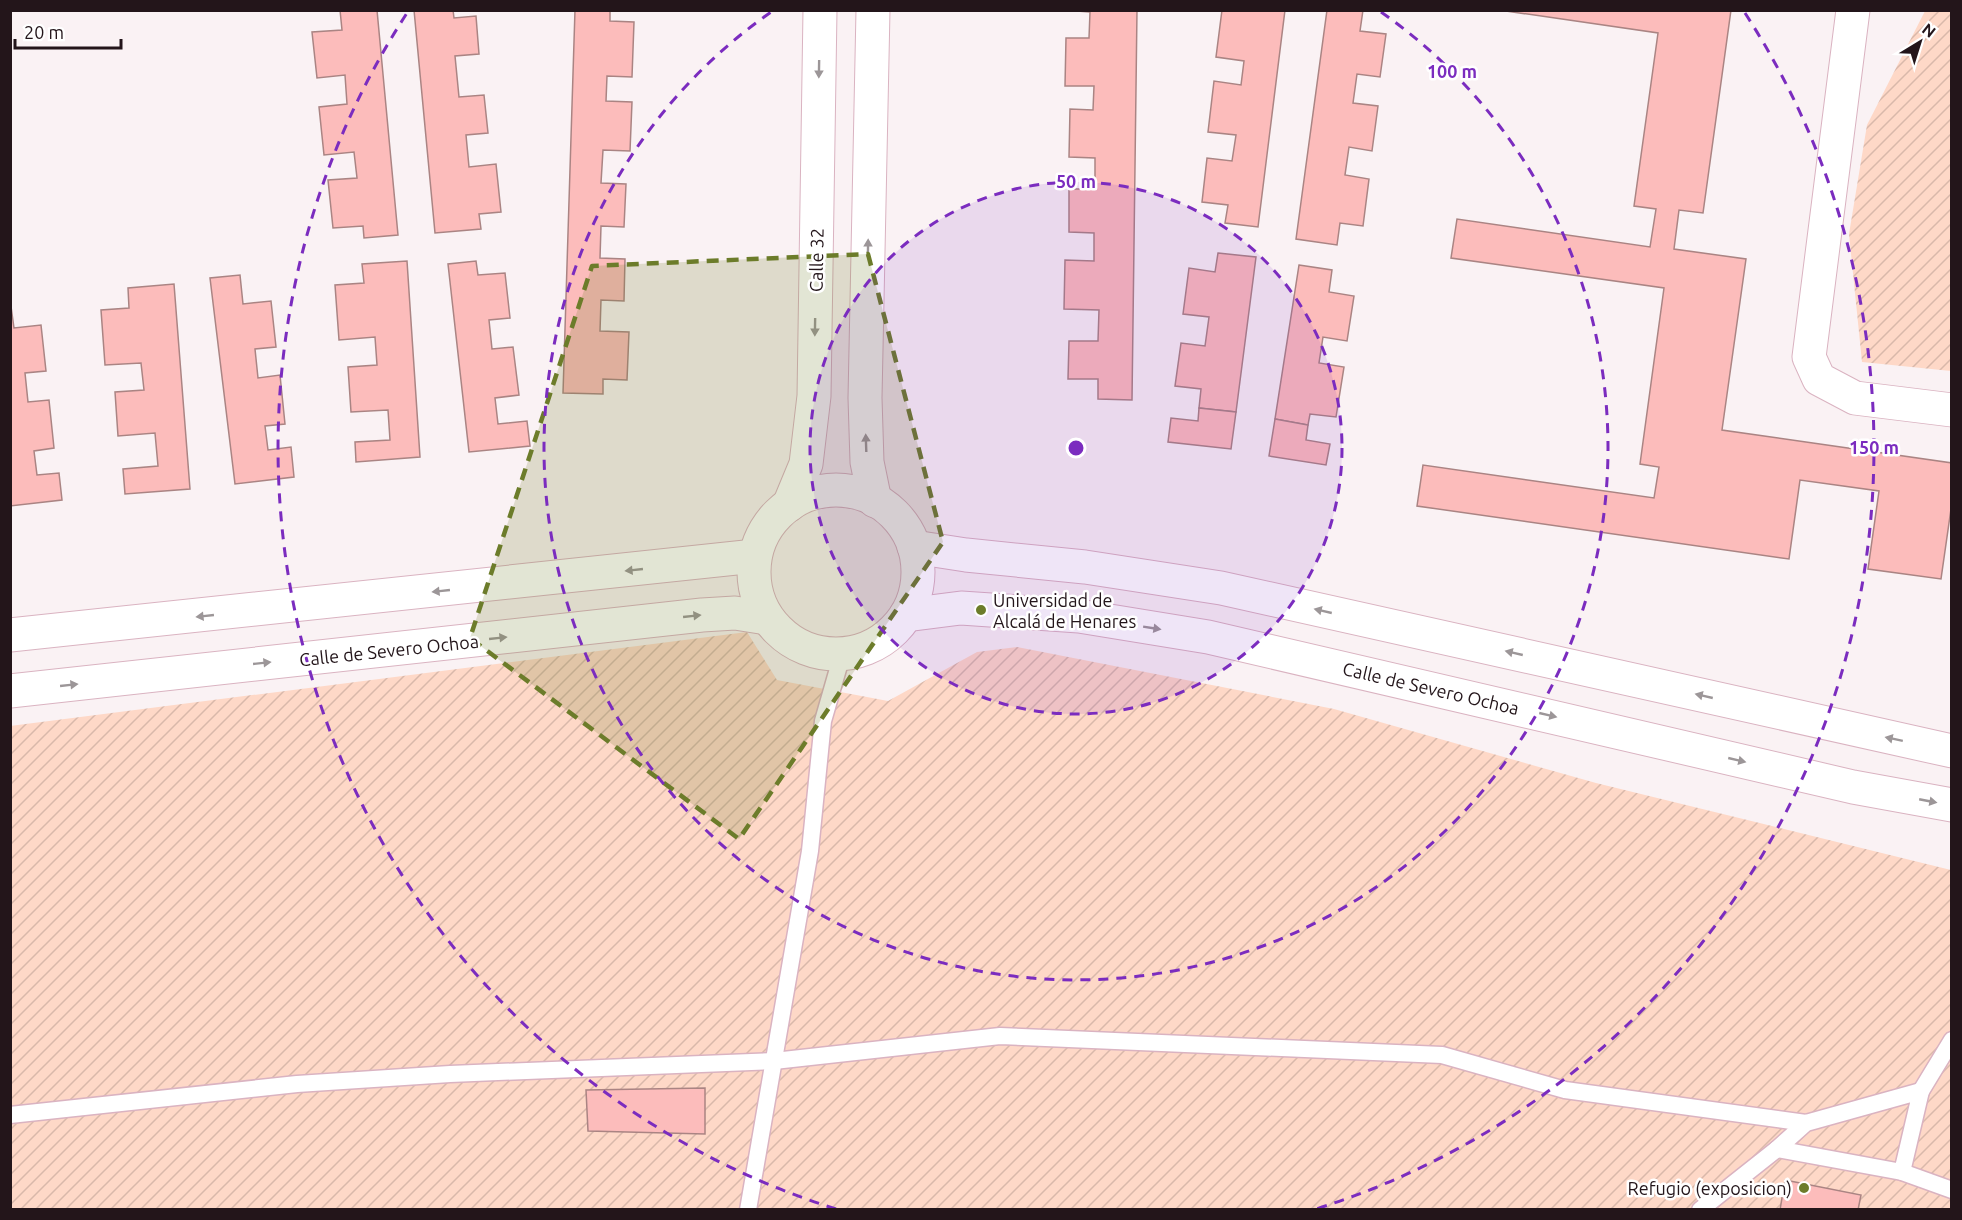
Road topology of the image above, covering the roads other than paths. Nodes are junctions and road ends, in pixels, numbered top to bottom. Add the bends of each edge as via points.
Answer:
1 (820, 10) edge
2 (873, 10) edge
3 (1853, 10) edge
4 (1952, 410) edge
5 (875, 501) junction
6 (789, 505) junction
7 (914, 546) junction
8 (755, 556) junction
9 (906, 615) junction
10 (767, 618) junction
11 (10, 636) edge
12 (842, 654) junction
13 (10, 691) edge
14 (1952, 751) edge
15 (1952, 805) edge
16 (1952, 1040) edge
17 (774, 1062) junction
18 (1921, 1091) junction
19 (10, 1115) edge
20 (1806, 1123) junction
21 (1777, 1149) junction
22 (1902, 1172) junction
23 (1952, 1190) edge
24 (748, 1209) edge
25 (1700, 1209) edge

1 -> 6 street, Calle 32 via 814,396 806,464
5 -> 2 street via 867,462 865,398
3 - 4 street via 1809,357 1819,380 1855,398
5 - 6 street via 854,492 831,490
5 - 7 street via 898,520
6 - 8 street via 773,518 761,536
7 - 9 street via 918,570 915,593
14 -> 7 street via 1221,588
8 - 10 street via 753,577
8 -> 11 street
9 - 12 street via 890,635 868,648
9 -> 15 street, Calle de Severo Ochoa via 960,608 1079,616 1208,637 1842,784
10 - 12 street via 798,645 817,652
13 -> 10 street, Calle de Severo Ochoa via 702,615 735,613
12 - 17 lane via 823,721 810,851
16 - 18 lane
17 - 19 lane via 297,1084
17 - 20 lane via 1000,1036 1442,1055 1565,1090
17 - 24 lane
18 - 20 lane
18 - 22 lane
20 - 21 lane
21 - 22 lane
21 - 25 lane
22 - 23 lane

